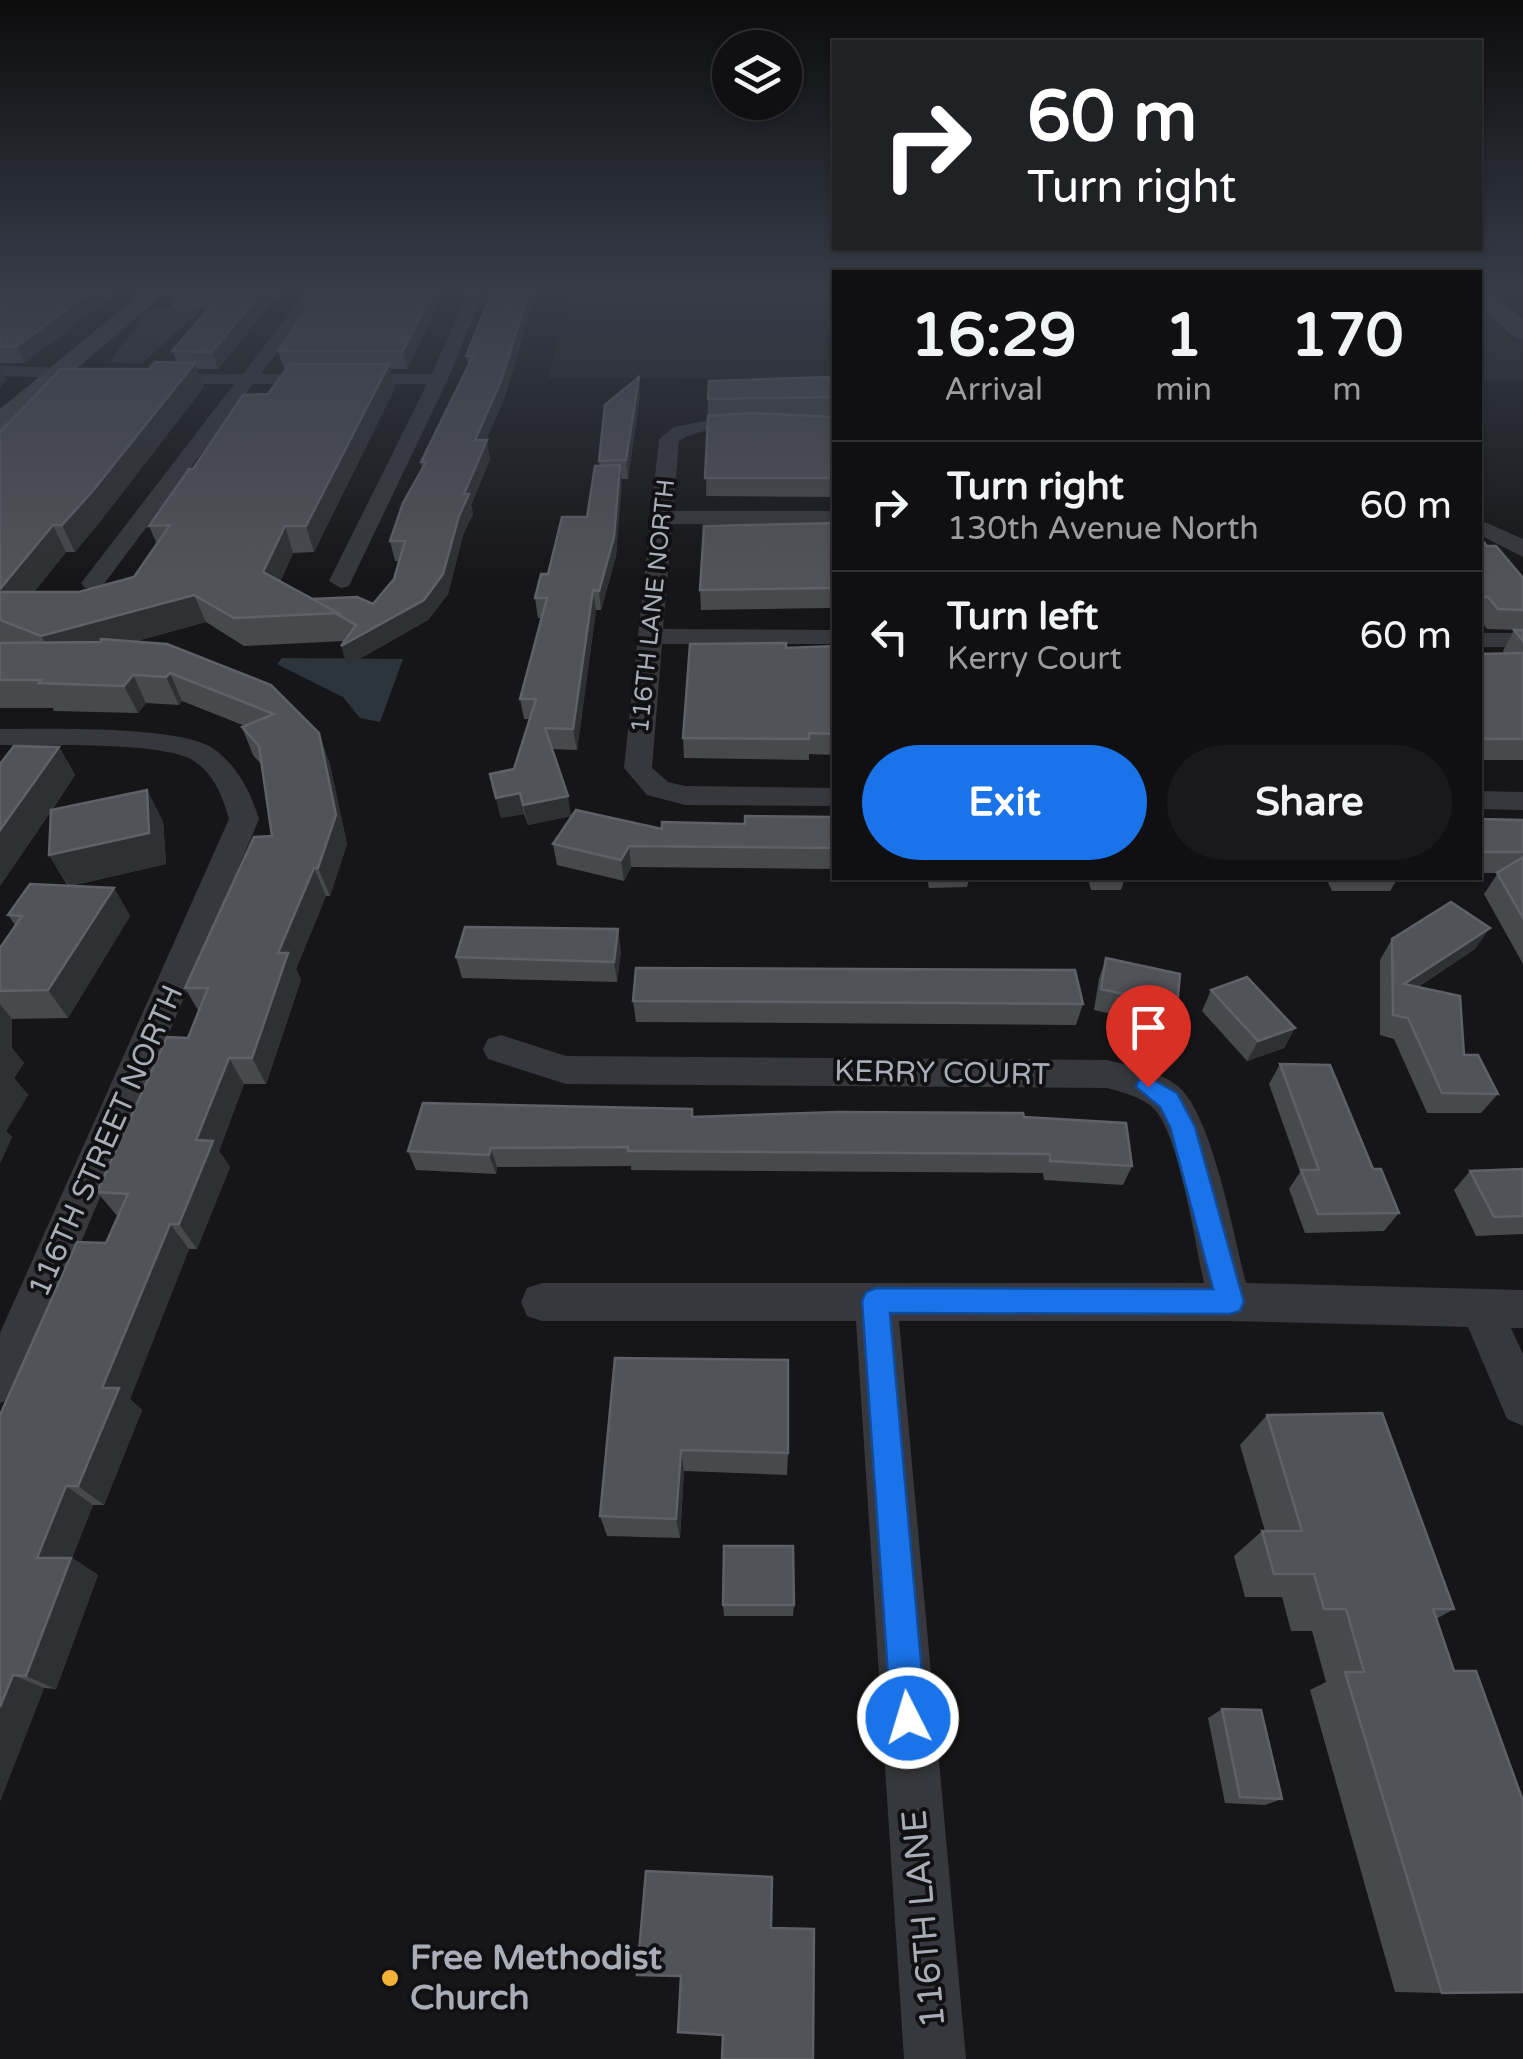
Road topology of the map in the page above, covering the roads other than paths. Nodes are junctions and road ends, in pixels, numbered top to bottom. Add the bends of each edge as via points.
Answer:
1 (44, 384) edge
2 (244, 384) edge
3 (436, 384) edge
4 (0, 424) edge
5 (832, 425) edge
6 (663, 517) junction
7 (832, 518) edge
8 (1482, 527) edge
9 (1523, 550) edge
10 (341, 581) dead end
11 (94, 583) edge
12 (649, 636) junction
13 (832, 637) edge
14 (1482, 640) edge
15 (1523, 640) edge
16 (0, 736) edge
17 (832, 797) edge
18 (1482, 800) edge
19 (1523, 801) edge
20 (501, 1049) dead end
21 (876, 1301) junction
22 (542, 1302) dead end
23 (1230, 1302) junction
24 (1502, 1309) edge
25 (0, 1382) edge
26 (1523, 1404) edge
27 (936, 2059) edge

1 - 4 street
2 - 11 street
3 - 10 street
5 - 6 street, 116TH LANE NORTH via 702,424 676,431 669,439
6 - 7 street
6 - 12 street, 116TH LANE NORTH
8 - 9 street
12 - 13 street
12 - 17 street, 116TH LANE NORTH via 638,768 646,782 694,796
14 - 15 street
16 - 25 street, 116TH STREET NORTH via 139,739 202,752 235,788 244,819
18 - 19 street
20 - 23 street, KERRY COURT via 566,1070 1107,1074 1148,1087 1169,1100 1182,1127
21 - 22 street
21 - 23 street
21 - 27 street, 116TH LANE
23 - 24 street
24 - 26 street

